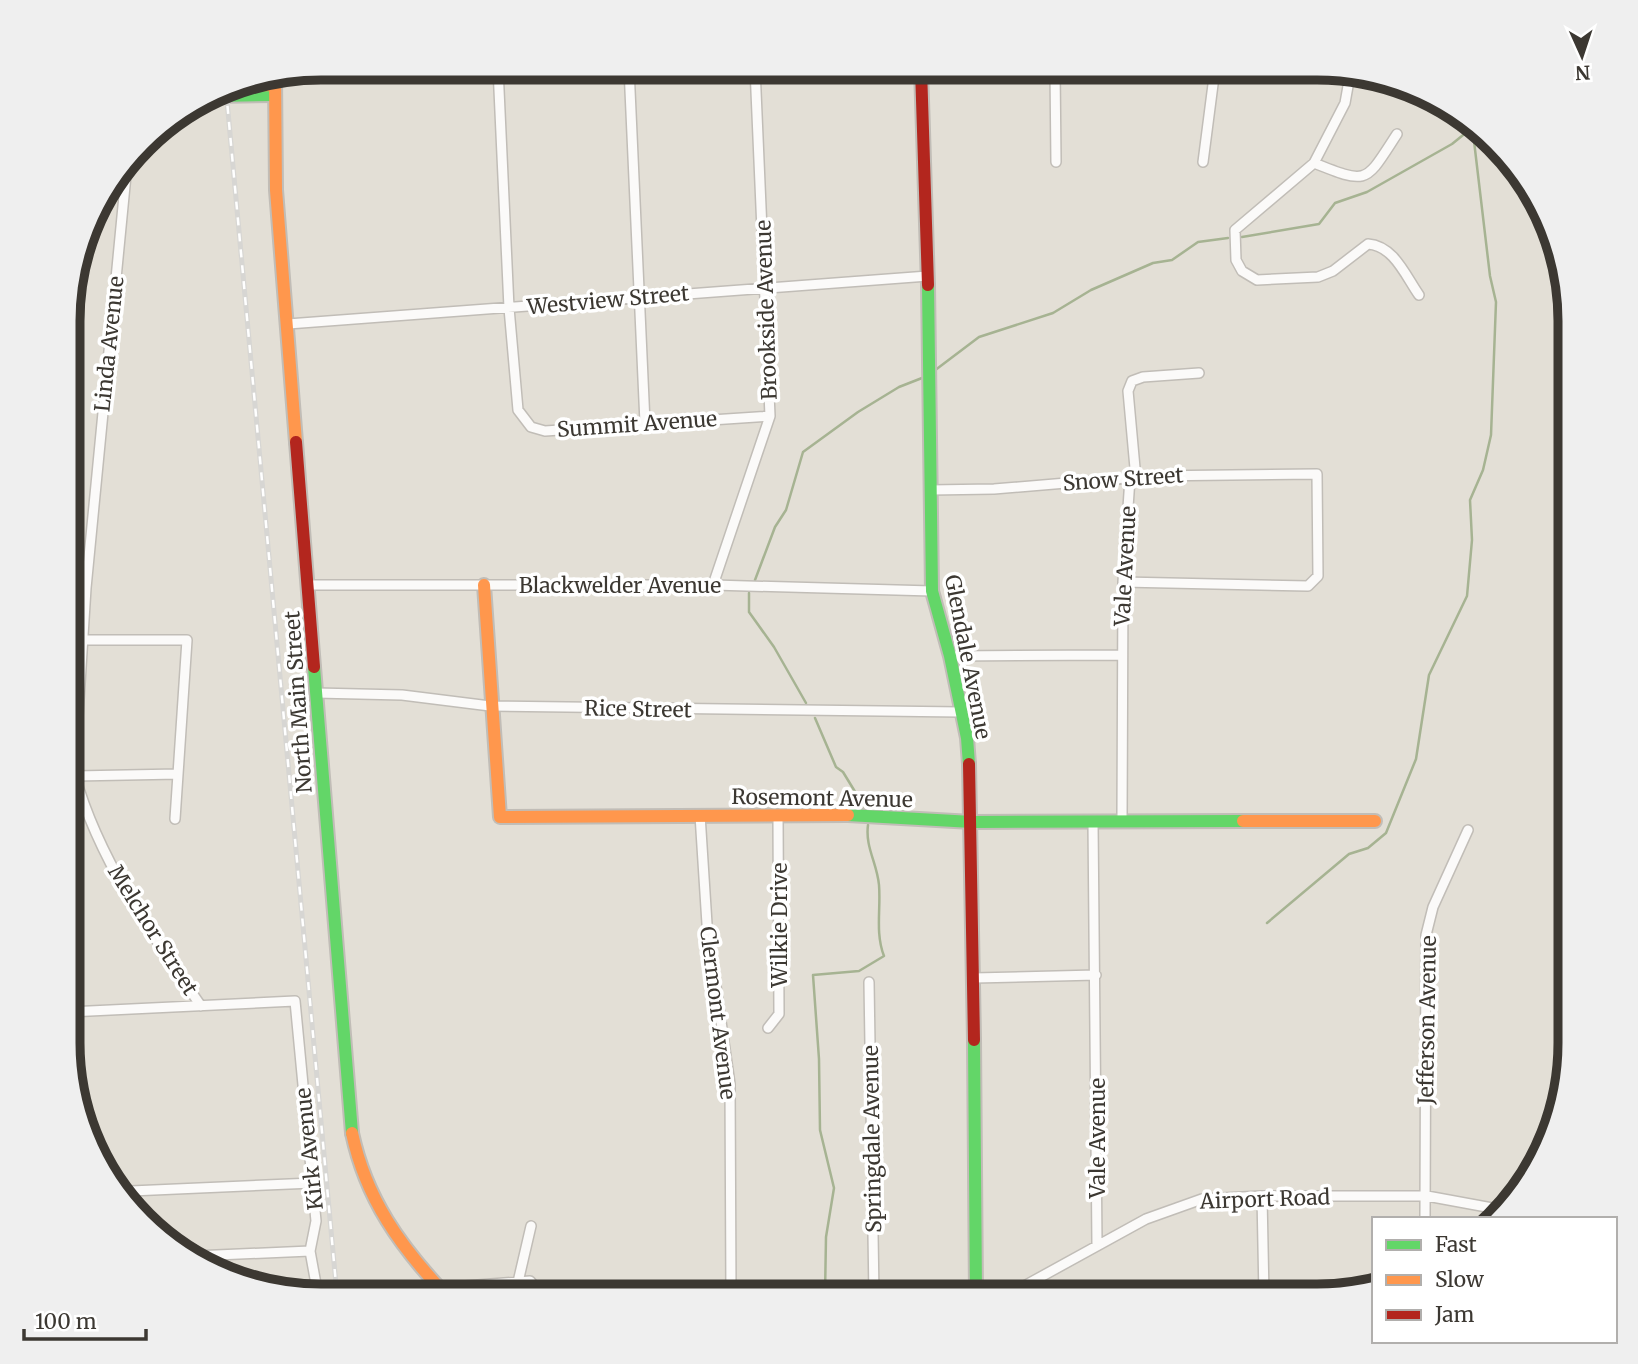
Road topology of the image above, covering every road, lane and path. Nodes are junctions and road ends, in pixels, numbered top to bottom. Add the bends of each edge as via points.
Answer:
1 (499, 81) edge
2 (630, 81) edge
3 (756, 81) edge
4 (921, 81) edge
5 (1055, 81) edge
6 (1213, 81) edge
7 (1349, 83) edge
8 (275, 85) edge
9 (1397, 134) dead end
10 (1056, 162) dead end
11 (1203, 162) dead end
12 (1314, 163) junction
13 (125, 181) edge
14 (928, 276) junction
15 (766, 287) junction
16 (1419, 295) dead end
17 (639, 298) junction
18 (509, 308) junction
19 (288, 324) junction
20 (1199, 373) dead end
21 (770, 415) junction
22 (645, 423) junction
23 (1130, 478) junction
24 (930, 490) junction
25 (1123, 582) junction
26 (308, 585) junction
27 (484, 585) junction
28 (713, 585) junction
29 (80, 588) edge
30 (86, 588) junction
31 (932, 591) junction
32 (84, 640) junction
33 (1122, 655) junction
34 (950, 656) junction
35 (81, 693) edge
36 (316, 693) junction
37 (491, 706) junction
38 (961, 712) junction
39 (178, 774) junction
40 (81, 776) edge
41 (81, 793) edge
42 (700, 815) junction
43 (778, 817) junction
44 (175, 819) dead end
45 (1122, 820) junction
46 (1374, 821) dead end
47 (972, 822) junction
48 (1093, 822) junction
49 (1468, 830) dead end
50 (1096, 975) junction
51 (974, 978) junction
52 (869, 982) dead end
53 (201, 1006) junction
54 (81, 1011) edge
55 (768, 1028) dead end
56 (313, 1183) junction
57 (131, 1191) dead end
58 (1262, 1196) junction
59 (1427, 1196) junction
60 (1491, 1208) edge
61 (1425, 1217) edge
62 (531, 1226) dead end
63 (1097, 1244) junction
64 (310, 1251) junction
65 (210, 1255) edge
66 (518, 1282) junction
67 (874, 1283) edge
68 (976, 1283) edge
69 (1028, 1283) edge
70 (1264, 1283) edge
71 (316, 1284) edge
72 (435, 1284) edge
73 (504, 1284) edge
74 (532, 1284) edge
75 (731, 1284) edge

1 - 18 street, Summit Avenue
2 - 17 street
3 - 15 street, Brookside Avenue
4 - 14 street, Glendale Avenue
5 - 10 street
6 - 11 street
7 - 12 street via 1346,103
8 - 19 street, North Main Street via 276,190
9 - 12 street via 1364,177 1354,179
12 - 16 street via 1235,230 1236,260 1242,271 1257,280 1318,277 1368,244 1379,245 1389,250
13 - 30 street, Linda Avenue
14 - 15 street, Westview Street
14 - 24 street, Glendale Avenue
15 - 17 street, Westview Street
15 - 21 street, Brookside Avenue
17 - 18 street, Westview Street
17 - 22 street
18 - 19 street, Westview Street
18 - 22 street, Summit Avenue via 518,410 531,426 545,431
19 - 26 street, North Main Street
20 - 23 street, Vale Avenue via 1132,382 1128,391 1135,468
21 - 22 street, Summit Avenue
21 - 28 street, Brookside Avenue
23 - 24 street, Snow Street
23 - 25 street, Vale Avenue
23 - 25 street, Snow Street via 1317,474 1318,576 1308,586
24 - 31 street, Glendale Avenue
25 - 33 street, Vale Avenue
26 - 27 street, Blackwelder Avenue
26 - 36 street, North Main Street
27 - 28 street, Blackwelder Avenue
27 - 37 street, Rosemont Avenue
28 - 31 street, Blackwelder Avenue
29 - 30 street
30 - 32 street, Linda Avenue
31 - 34 street, Glendale Avenue
32 - 35 street, Linda Avenue
32 - 39 street via 187,640
33 - 34 street
33 - 45 street, Vale Avenue
34 - 38 street, Glendale Avenue
36 - 37 street, Rice Street via 402,695
36 - 72 street, North Main Street via 356,1158 376,1210
37 - 38 street, Rice Street
37 - 42 street, Rosemont Avenue via 500,817
38 - 47 street, Glendale Avenue
39 - 40 street
39 - 44 street
41 - 53 street, Melchor Street via 110,862
42 - 43 street, Rosemont Avenue
42 - 75 street, Clermont Avenue via 707,924 730,1084
43 - 47 street, Rosemont Avenue via 867,815
43 - 55 street, Wilkie Drive via 779,1014
45 - 46 street, Rosemont Avenue
45 - 48 street, Rosemont Avenue
47 - 48 street, Rosemont Avenue
47 - 51 street, Glendale Avenue
48 - 50 street, Vale Avenue
49 - 59 street, Jefferson Avenue via 1433,907 1426,935
50 - 51 street
50 - 63 street, Vale Avenue
51 - 68 street, Glendale Avenue
52 - 67 street, Springdale Avenue
53 - 54 street
53 - 56 street, Kirk Avenue via 295,1001
56 - 57 street
56 - 64 street, Kirk Avenue via 316,1221
58 - 59 street, Airport Road
58 - 63 street, Airport Road via 1202,1199 1181,1205
58 - 70 street
59 - 60 street, Airport Road
59 - 61 street, Jefferson Avenue
62 - 66 street
63 - 69 street, Airport Road
64 - 65 street
64 - 71 street, Kirk Avenue
66 - 73 street
66 - 74 street

